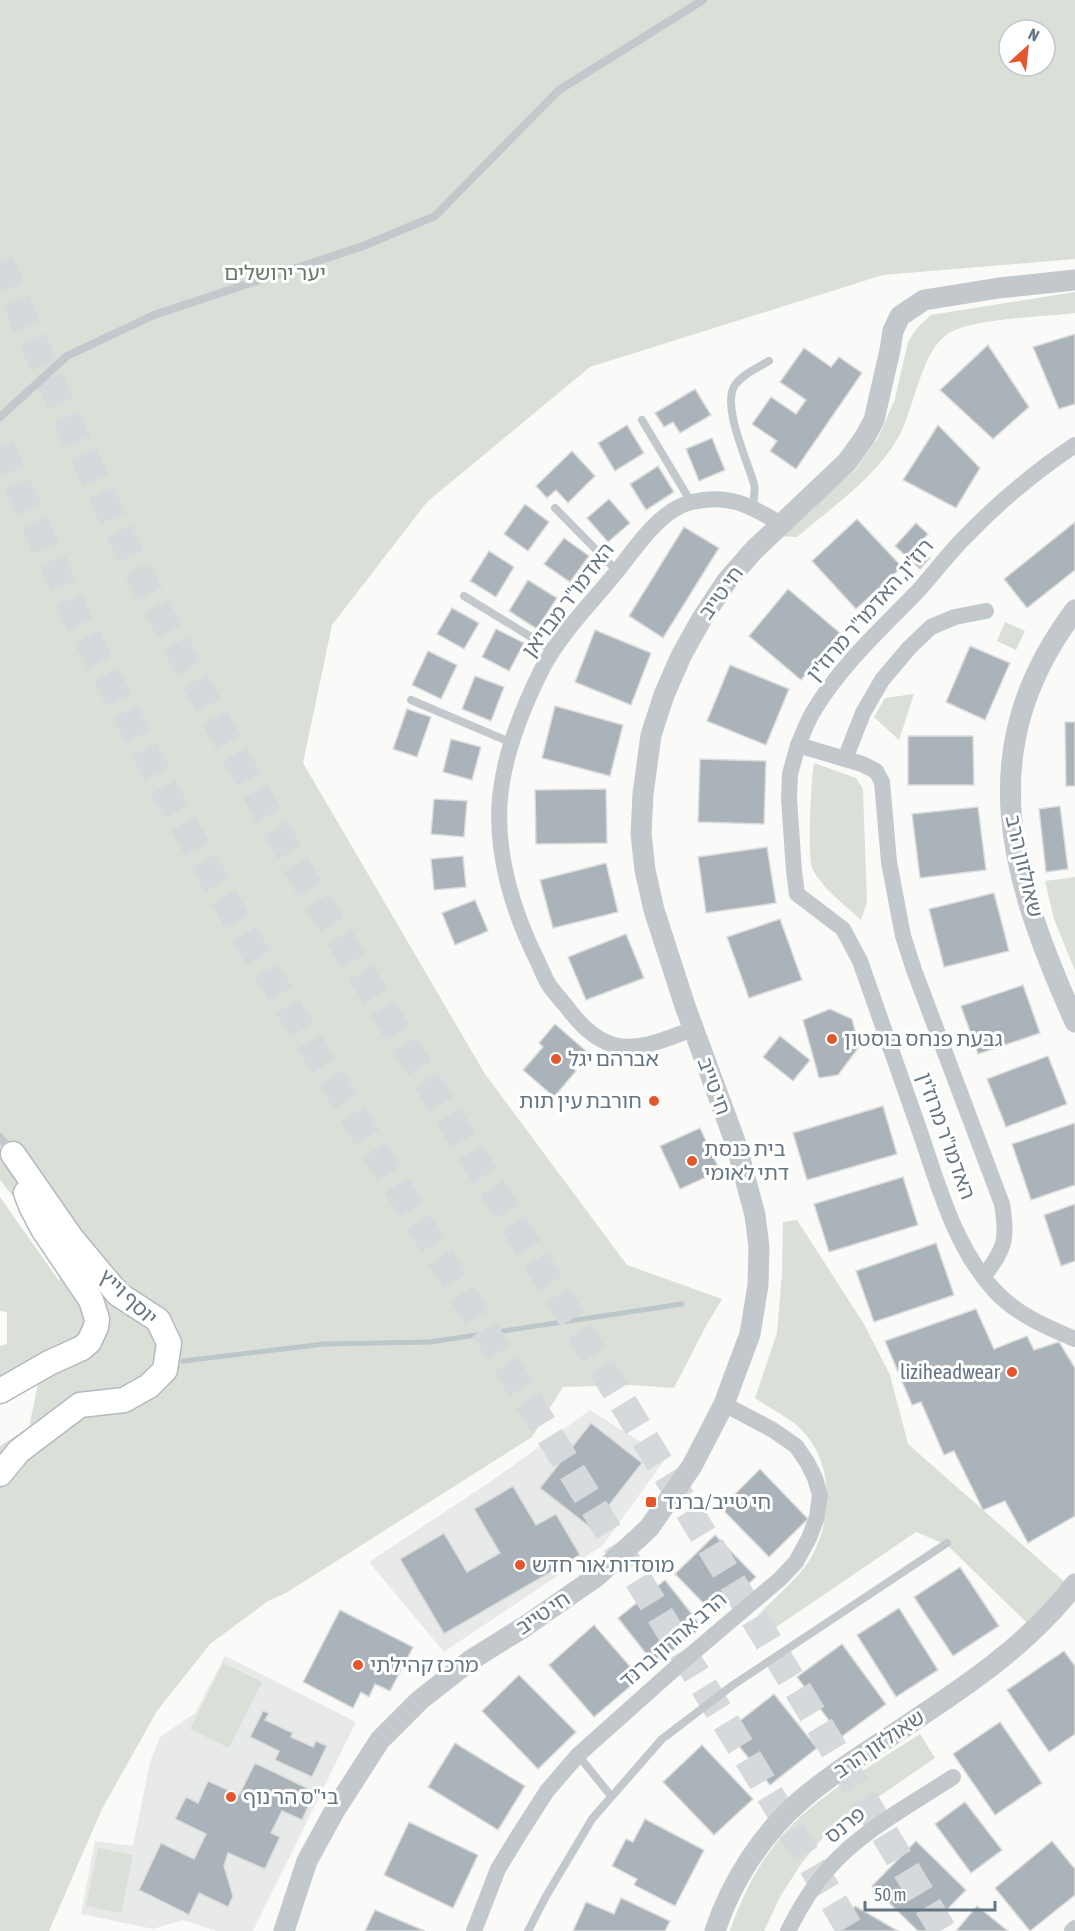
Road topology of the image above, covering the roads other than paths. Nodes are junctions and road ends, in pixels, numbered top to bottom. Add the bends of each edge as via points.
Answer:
1 (703, 0) edge
2 (1075, 280) edge
3 (769, 361) dead end
4 (0, 417) edge
5 (642, 420) dead end
6 (1075, 445) edge
7 (691, 502) junction
8 (753, 507) junction
9 (555, 508) dead end
10 (781, 524) junction
11 (617, 571) junction
12 (464, 596) dead end
13 (986, 610) dead end
14 (1075, 610) edge
15 (554, 652) junction
16 (411, 700) dead end
17 (512, 743) junction
18 (798, 745) junction
19 (845, 759) junction
20 (1075, 1022) edge
21 (693, 1029) junction
22 (6, 1146) edge
23 (984, 1276) junction
24 (1075, 1339) edge
25 (0, 1391) edge
26 (724, 1404) junction
27 (0, 1474) edge
28 (947, 1543) dead end
29 (1075, 1584) edge
30 (578, 1755) junction
31 (953, 1777) dead end
32 (611, 1796) junction
33 (284, 1931) edge
34 (474, 1931) edge
35 (528, 1931) edge
36 (715, 1931) edge
37 (788, 1931) edge

1 - 4 lane via 559,90 435,216 363,246 154,315 67,356
2 - 10 street, חי טייב via 924,300 900,316 893,330 874,420 865,437 847,462
3 - 8 lane via 741,378 733,388 734,424 755,486
5 - 7 lane
6 - 18 street, רוז'ין, האדמו"ר מרוז'ין via 966,536 856,655 812,712
7 - 8 street, האדמו"ר מבויאן via 715,499
7 - 11 street, האדמו"ר מבויאן via 654,526
8 - 10 street, האדמו"ר מבויאן
9 - 11 lane
10 - 21 street, חי טייב via 726,582 701,620 664,694 651,735 641,834 645,870 665,949
11 - 15 street, האדמו"ר מבויאן
12 - 15 lane
13 - 19 street via 931,627 909,648 882,680 863,713
14 - 20 street, שאולזון הרב via 1054,641 1026,698 1015,736 1010,804 1012,832 1025,885 1047,957
15 - 17 street, האדמו"ר מבויאן via 539,677
16 - 17 lane
17 - 21 street, האדמו"ר מבויאן via 500,800 505,870 517,914 548,983 582,1027 615,1046 651,1043
18 - 19 street
18 - 23 street, האדמו"ר מרוז'ין via 790,774 789,799 797,894 843,929 860,961 953,1221 968,1255
19 - 23 street via 876,771 882,782 888,862 903,936 1002,1204 1004,1239 1000,1254
21 - 26 street, חי טייב via 736,1144 759,1247 750,1334
22 - 25 main road via 31,1206 91,1300 97,1319 89,1342 82,1348
22 - 27 main road, יוסף וייץ via 72,1239 118,1294 158,1320 169,1343 165,1370 149,1386 124,1400 80,1405 20,1451
23 - 24 street, האדמו"ר מרוז'ין via 1021,1313
26 - 30 street, הרב אהרון ברנד via 796,1446 807,1462 820,1495 809,1538 780,1579
26 - 33 street, חי טייב via 692,1466 649,1528 596,1577 471,1660 420,1700 380,1740 335,1809 307,1862
28 - 32 lane via 690,1716 663,1739
29 - 36 street, שאולזון הרב via 1011,1652 800,1801 737,1879
30 - 32 lane
30 - 34 street, הרב אהרון ברנד via 547,1791 498,1869
31 - 37 street, פרנס via 859,1840 829,1868 805,1899
32 - 35 lane via 574,1847

